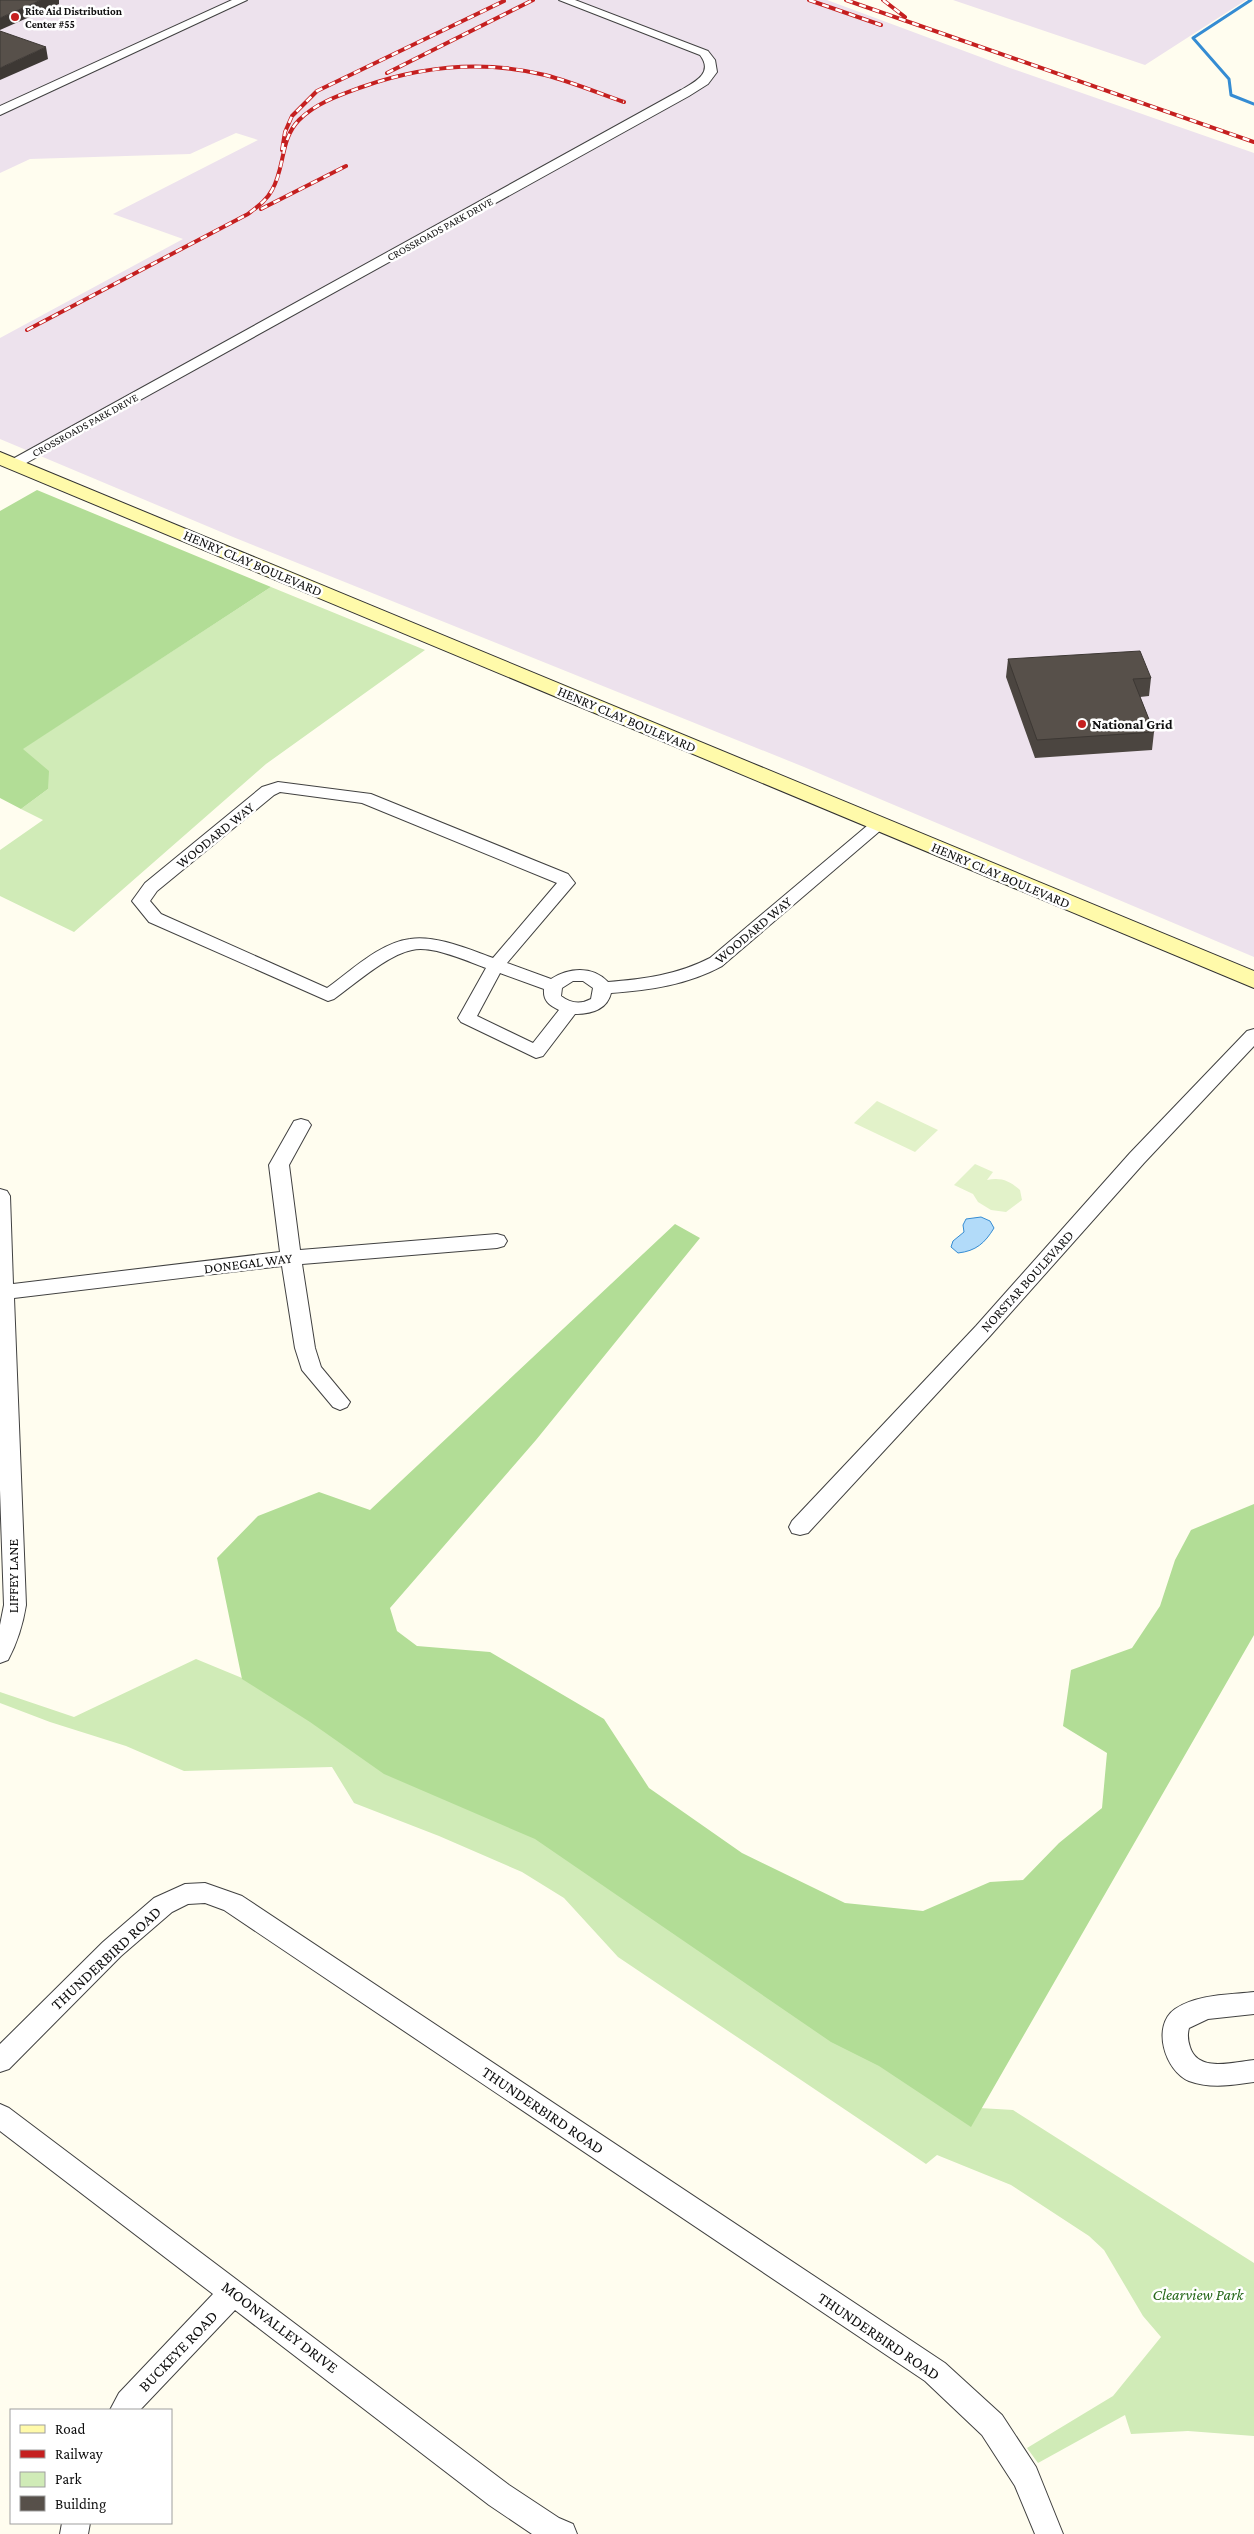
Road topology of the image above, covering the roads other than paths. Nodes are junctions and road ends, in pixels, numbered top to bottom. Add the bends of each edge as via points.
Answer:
1 (242, 0) edge
2 (565, 0) edge
3 (0, 111) edge
4 (7, 461) edge
5 (880, 824) junction
6 (494, 966) junction
7 (1254, 980) edge
8 (553, 986) junction
9 (603, 988) junction
10 (570, 1008) junction
11 (1254, 1035) edge
12 (301, 1125) dead end
13 (0, 1196) edge
14 (497, 1241) dead end
15 (291, 1258) junction
16 (2, 1293) edge
17 (340, 1402) dead end
18 (800, 1527) dead end
19 (0, 1654) edge
20 (1254, 2002) edge
21 (0, 2061) edge
22 (1254, 2071) edge
23 (0, 2116) edge
24 (234, 2292) junction
25 (125, 2409) edge
26 (563, 2534) edge
27 (1049, 2534) edge

1 - 3 street
2 - 4 street, CROSSROADS PARK DRIVE via 704,53 713,67 710,74 685,93
4 - 5 main road, HENRY CLAY BOULEVARD
5 - 7 main road, HENRY CLAY BOULEVARD
5 - 9 street, WOODARD WAY via 711,965 678,979
6 - 6 street, WOODARD WAY via 437,946 413,943 399,948 328,995 155,918 141,901 151,887 268,791 278,787 365,798 562,878 566,883
6 - 8 street, WOODARD WAY
6 - 10 street, WOODARD WAY via 467,1018 536,1052
8 - 9 street via 568,976 583,976 596,980
8 - 10 street via 552,997
9 - 10 street via 601,999 596,1004
11 - 18 street, NORSTAR BOULEVARD via 1137,1158 983,1331
12 - 15 street via 279,1165
13 - 16 street, LIFFEY LANE
14 - 15 street, DONEGAL WAY
15 - 16 street, DONEGAL WAY
15 - 17 street via 305,1348 312,1370
16 - 19 street, LIFFEY LANE via 15,1605
20 - 22 street via 1198,2010 1181,2019 1174,2032 1178,2054 1187,2067 1207,2076
21 - 27 street, THUNDERBIRD ROAD via 112,1949 163,1905 185,1894 205,1894 233,1903 935,2372 992,2425 1026,2477
23 - 24 street, MOONVALLEY DRIVE
24 - 25 street, BUCKEYE ROAD
24 - 26 street, MOONVALLEY DRIVE via 499,2495

